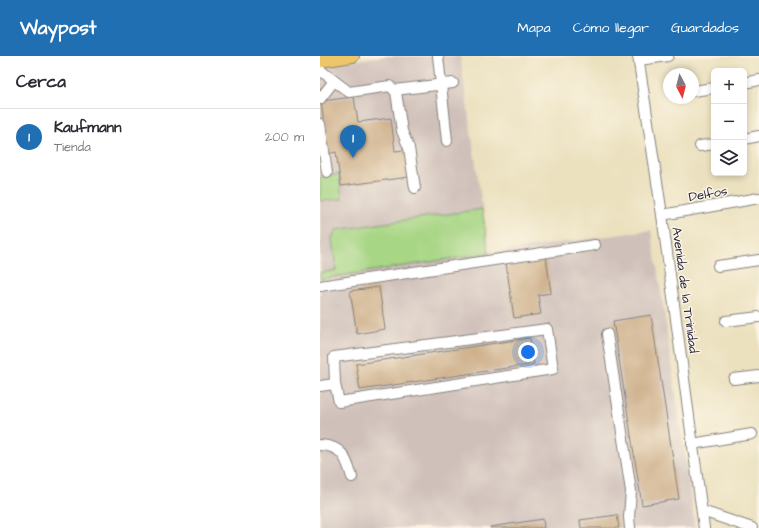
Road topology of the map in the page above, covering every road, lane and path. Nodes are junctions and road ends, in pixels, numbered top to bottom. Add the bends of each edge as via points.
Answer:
1 (353, 56) edge
2 (438, 56) edge
3 (668, 56) edge
4 (638, 58) edge
5 (320, 61) edge
6 (320, 70) edge
7 (759, 80) edge
8 (334, 81) junction
9 (747, 82) edge
10 (453, 83) dead end
11 (441, 85) junction
12 (711, 88) edge
13 (395, 90) junction
14 (699, 90) edge
15 (320, 99) edge
16 (320, 124) edge
17 (759, 136) edge
18 (747, 138) edge
19 (447, 141) dead end
20 (711, 144) edge
21 (700, 146) dead end
22 (327, 172) dead end
23 (415, 188) dead end
24 (759, 198) edge
25 (662, 215) junction
26 (595, 245) dead end
27 (759, 260) edge
28 (718, 266) dead end
29 (320, 286) edge
30 (759, 317) edge
31 (726, 321) dead end
32 (607, 334) dead end
33 (759, 376) edge
34 (734, 380) dead end
35 (335, 384) junction
36 (320, 386) edge
37 (752, 434) dead end
38 (692, 444) junction
39 (320, 445) edge
40 (352, 477) dead end
41 (702, 511) junction
42 (706, 527) edge
43 (630, 528) edge
44 (752, 528) edge

1 - 5 main road
2 - 11 street
3 - 4 street
4 - 25 street, Avenida de la Trinidad
6 - 8 street
7 - 9 street
8 - 13 street via 349,92 390,86
8 - 15 street
10 - 11 street
11 - 13 street
11 - 19 street
12 - 14 street
13 - 23 street via 402,131 409,148
16 - 22 street
17 - 18 street
20 - 21 street
24 - 25 street, Delfos
25 - 38 street, Avenida de la Trinidad
26 - 29 street
27 - 28 street
30 - 31 street
32 - 43 street via 632,491
33 - 34 street
35 - 35 street via 338,402 553,369 547,329 334,357
35 - 36 street
37 - 38 street
38 - 41 street, Avenida de la Trinidad
39 - 40 street via 332,447 345,456
41 - 42 street, Avenida de la Trinidad
41 - 44 street

